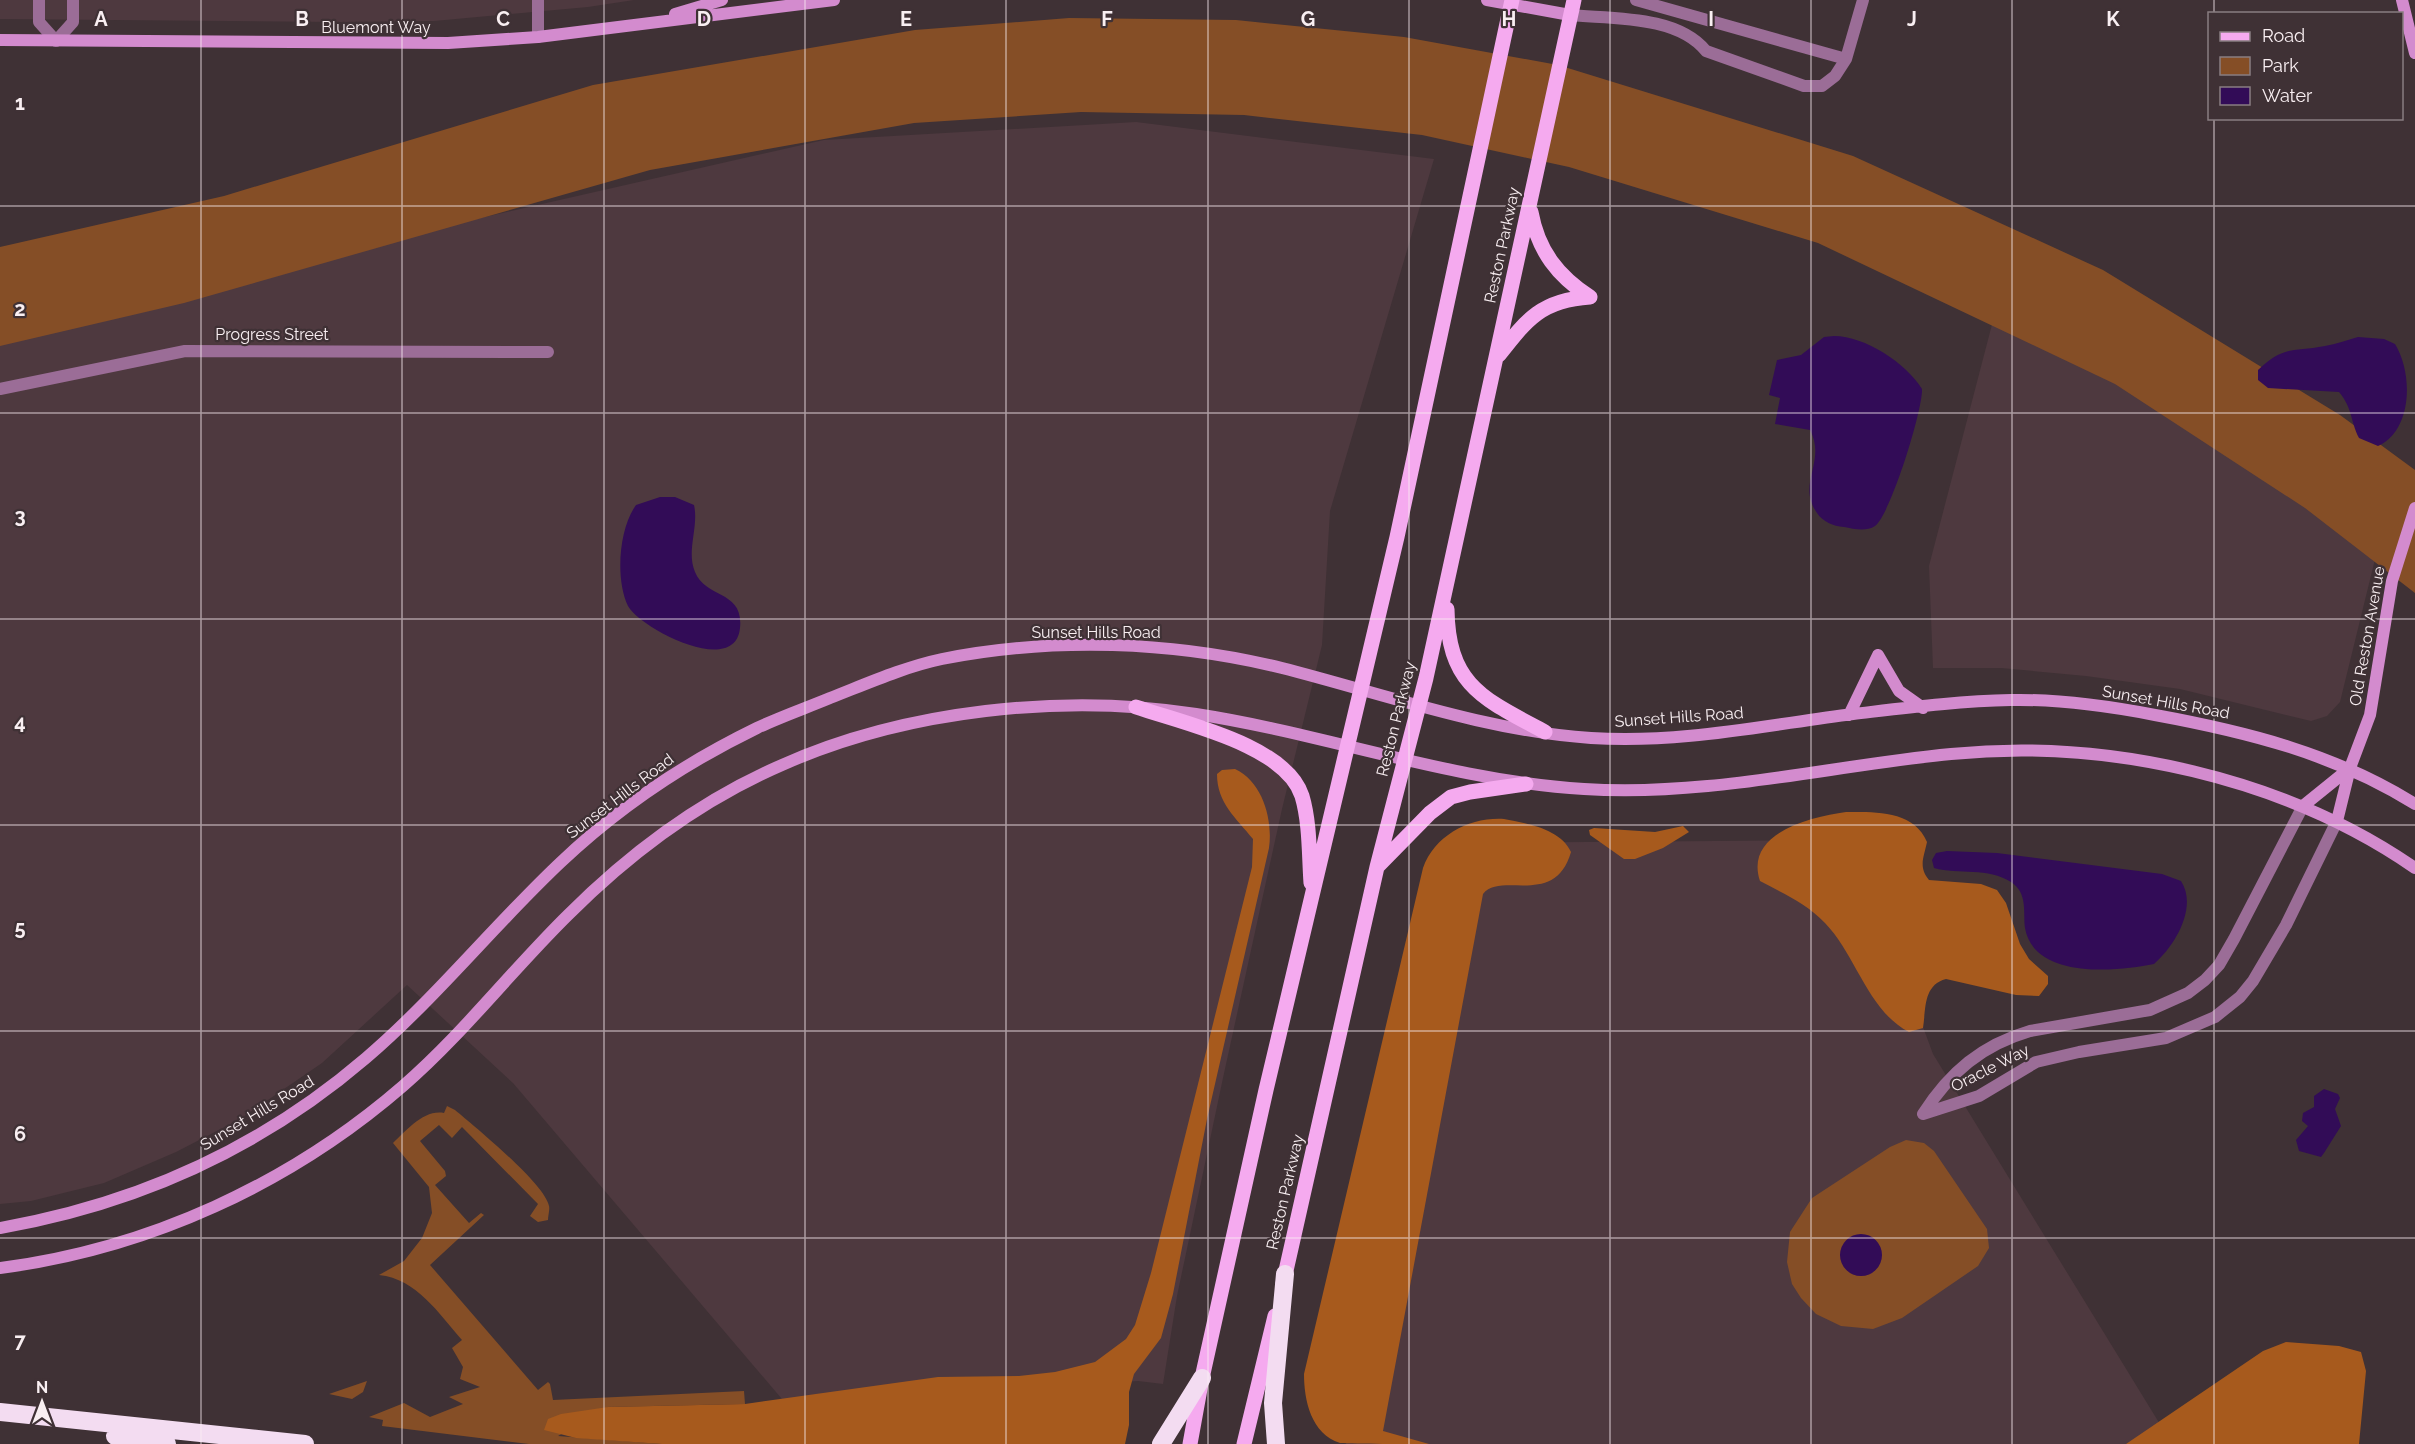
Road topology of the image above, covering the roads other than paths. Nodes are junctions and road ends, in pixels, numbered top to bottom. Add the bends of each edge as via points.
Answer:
1 (39, 0) edge
2 (73, 0) edge
3 (538, 0) edge
4 (722, 0) edge
5 (834, 0) edge
6 (1487, 0) edge
7 (1636, 0) edge
8 (1863, 0) edge
9 (2402, 0) edge
10 (1511, 2) edge
11 (1572, 7) edge
12 (644, 23) junction
13 (538, 37) junction
14 (0, 40) edge
15 (56, 41) junction
16 (2415, 50) edge
17 (1846, 59) junction
18 (1530, 204) junction
19 (548, 352) dead end
20 (1496, 359) junction
21 (0, 389) edge
22 (2415, 508) edge
23 (1446, 585) junction
24 (1359, 689) junction
25 (1419, 705) junction
26 (1136, 707) junction
27 (1923, 708) junction
28 (1849, 715) junction
29 (1545, 732) junction
30 (1347, 745) junction
31 (1404, 759) junction
32 (2350, 768) junction
33 (1526, 784) junction
34 (2415, 804) edge
35 (2303, 806) junction
36 (2337, 821) junction
37 (1377, 867) junction
38 (2415, 868) edge
39 (1312, 897) junction
40 (0, 1228) edge
41 (0, 1268) edge
42 (1285, 1274) junction
43 (1202, 1378) junction
44 (0, 1412) edge
45 (0, 1418) edge
46 (167, 1444) edge
47 (305, 1444) edge
48 (1161, 1444) edge
49 (1190, 1444) edge
50 (1244, 1444) edge
51 (1276, 1444) edge

1 - 15 street via 39,22
2 - 15 street via 73,22
3 - 13 street
4 - 12 main road, Bluemont Way
5 - 12 main road, Bluemont Way
6 - 10 main road
7 - 17 street
8 - 17 street
9 - 16 main road
10 - 11 main road
10 - 24 main road via 1397,537
11 - 17 street via 1685,33 1706,51 1804,86 1822,86 1835,76
11 - 18 main road, Reston Parkway
12 - 13 main road, Bluemont Way
13 - 15 main road, Bluemont Way via 357,44
14 - 15 main road, Bluemont Way
18 - 20 main road, Reston Parkway
18 - 20 main road via 1535,234 1545,255 1573,286 1590,297 1555,303 1531,316
19 - 21 street, Progress Street via 185,351
20 - 23 main road, Reston Parkway
22 - 32 main road, Old Reston Avenue via 2392,580 2370,715
23 - 25 main road, Reston Parkway
23 - 29 main road via 1447,627 1456,664 1475,691
24 - 25 main road, Sunset Hills Road
24 - 30 main road
24 - 40 main road, Sunset Hills Road via 1219,655 1124,645 1033,648 934,660 879,679 759,727 695,762 598,829 372,1053 328,1090 279,1123 224,1155 118,1200 73,1214
25 - 29 main road, Sunset Hills Road
25 - 31 main road, Reston Parkway
26 - 30 main road via 1194,713
26 - 39 main road via 1250,746 1283,766 1301,794
26 - 41 main road via 1027,708 947,718 823,748 751,780 701,807 603,882 401,1087 323,1147 236,1197 182,1220 80,1253
27 - 28 main road, Sunset Hills Road
27 - 28 main road via 1899,691 1878,655
27 - 32 main road, Sunset Hills Road via 2019,700 2132,711 2282,743
28 - 29 main road, Sunset Hills Road via 1765,728 1643,739
30 - 31 main road
30 - 39 main road
31 - 33 main road
31 - 37 main road, Reston Parkway
32 - 34 main road, Sunset Hills Road
32 - 35 main road
32 - 36 main road, Old Reston Avenue
33 - 35 main road via 1679,790 1948,754 2037,750 2185,771
33 - 37 main road via 1451,797 1418,824
35 - 36 main road
35 - 36 street, Oracle Way via 2234,939 2205,980 2188,993 2150,1010 2013,1036 1958,1069 1923,1114 1979,1096 2036,1062 2166,1038 2215,1017 2253,981 2286,925
36 - 38 main road
37 - 42 main road, Reston Parkway
39 - 43 main road
42 - 50 main road, Reston Parkway
42 - 51 highway via 1273,1403
43 - 48 highway
43 - 49 main road
44 - 47 highway
45 - 46 highway

